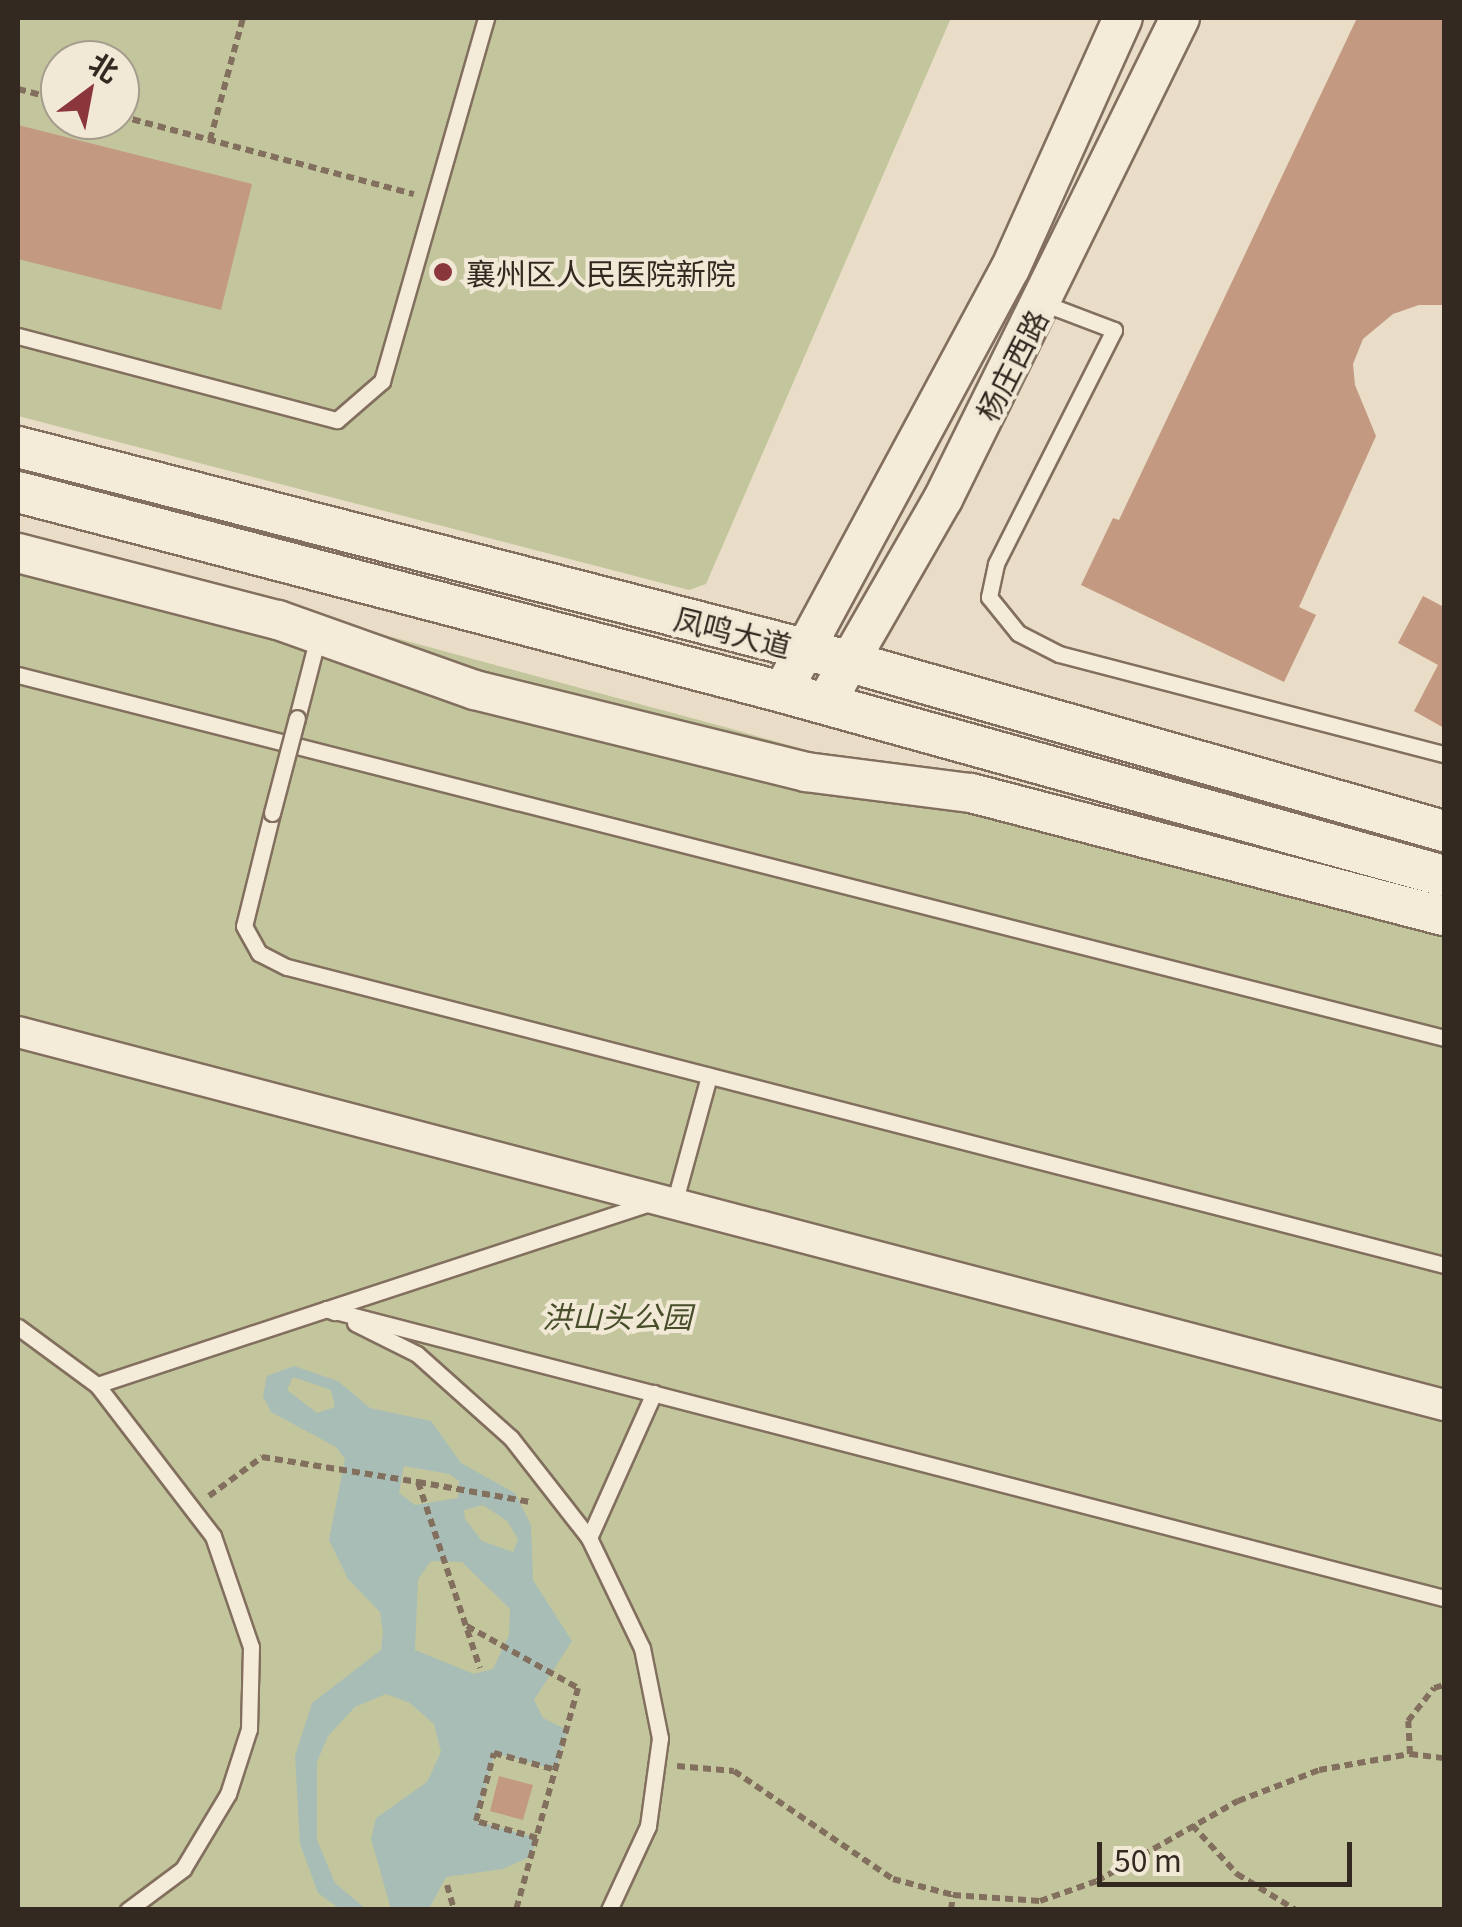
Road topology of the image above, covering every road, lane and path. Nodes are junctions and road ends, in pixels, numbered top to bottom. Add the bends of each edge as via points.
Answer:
1 (242, 18) edge
2 (486, 18) edge
3 (1123, 18) edge
4 (1180, 18) edge
5 (140, 121) edge
6 (210, 140) junction
7 (433, 199) junction
8 (1044, 302) junction
9 (18, 336) edge
10 (18, 446) edge
11 (18, 492) edge
12 (18, 553) edge
13 (319, 633) junction
14 (808, 650) junction
15 (852, 663) junction
16 (18, 676) edge
17 (782, 692) junction
18 (826, 704) junction
19 (1444, 754) edge
20 (1444, 830) edge
21 (1444, 876) edge
22 (1444, 916) edge
23 (18, 1032) edge
24 (1444, 1038) edge
25 (709, 1076) junction
26 (667, 1202) junction
27 (1444, 1265) edge
28 (328, 1309) junction
29 (18, 1326) edge
30 (96, 1386) junction
31 (654, 1393) junction
32 (1444, 1405) edge
33 (418, 1482) junction
34 (566, 1508) junction
35 (192, 1509) junction
36 (590, 1538) junction
37 (1444, 1598) edge
38 (466, 1625) junction
39 (480, 1668) dead end
40 (1444, 1685) edge
41 (1410, 1754) junction
42 (1444, 1758) edge
43 (656, 1764) junction
44 (556, 1770) junction
45 (1192, 1825) junction
46 (536, 1838) junction
47 (448, 1886) dead end
48 (953, 1895) junction
49 (128, 1910) edge
50 (454, 1910) edge
51 (516, 1910) edge
52 (609, 1910) edge
53 (952, 1910) edge
54 (1296, 1910) edge

1 - 6 path
2 - 7 lane
3 - 14 street, 杨庄西路 via 1010,269
4 - 8 street, 杨庄西路
5 - 6 path
6 - 7 path
7 - 9 lane via 382,380 337,420
8 - 15 street, 杨庄西路
8 - 19 lane via 1114,330 996,564 989,597 1018,633 1059,654
10 - 14 main road, 凤鸣大道
11 - 17 main road, 凤鸣大道
12 - 13 street
13 - 22 street via 475,690 806,772 971,793
13 - 25 lane, bridge via 244,926 259,953 287,967
14 - 15 main road, 凤鸣大道
14 - 17 street, 杨庄西路
15 - 18 street, 杨庄西路
15 - 20 main road, 凤鸣大道
16 - 24 lane
17 - 18 main road, 凤鸣大道
18 - 21 main road, 凤鸣大道
23 - 26 street
25 - 26 lane
25 - 27 lane
26 - 28 lane
26 - 32 street
28 - 30 lane
28 - 31 lane
28 - 34 lane via 417,1354 512,1438
29 - 30 lane
30 - 35 lane
31 - 36 lane
31 - 37 lane
33 - 34 path
33 - 35 path via 262,1457
33 - 38 path
34 - 36 lane
35 - 49 lane via 213,1536 251,1647 249,1729 228,1794 183,1869
36 - 43 lane via 642,1648 660,1738
38 - 39 path
38 - 44 path via 578,1688
40 - 41 path via 1408,1721
41 - 42 path
41 - 45 path via 1319,1770
43 - 48 path via 734,1771 893,1879
43 - 52 lane via 648,1826
44 - 46 path
44 - 46 path via 494,1753 476,1821
45 - 48 path via 1098,1881 1040,1901
45 - 54 path via 1237,1874
46 - 51 path
47 - 50 path
48 - 53 path

